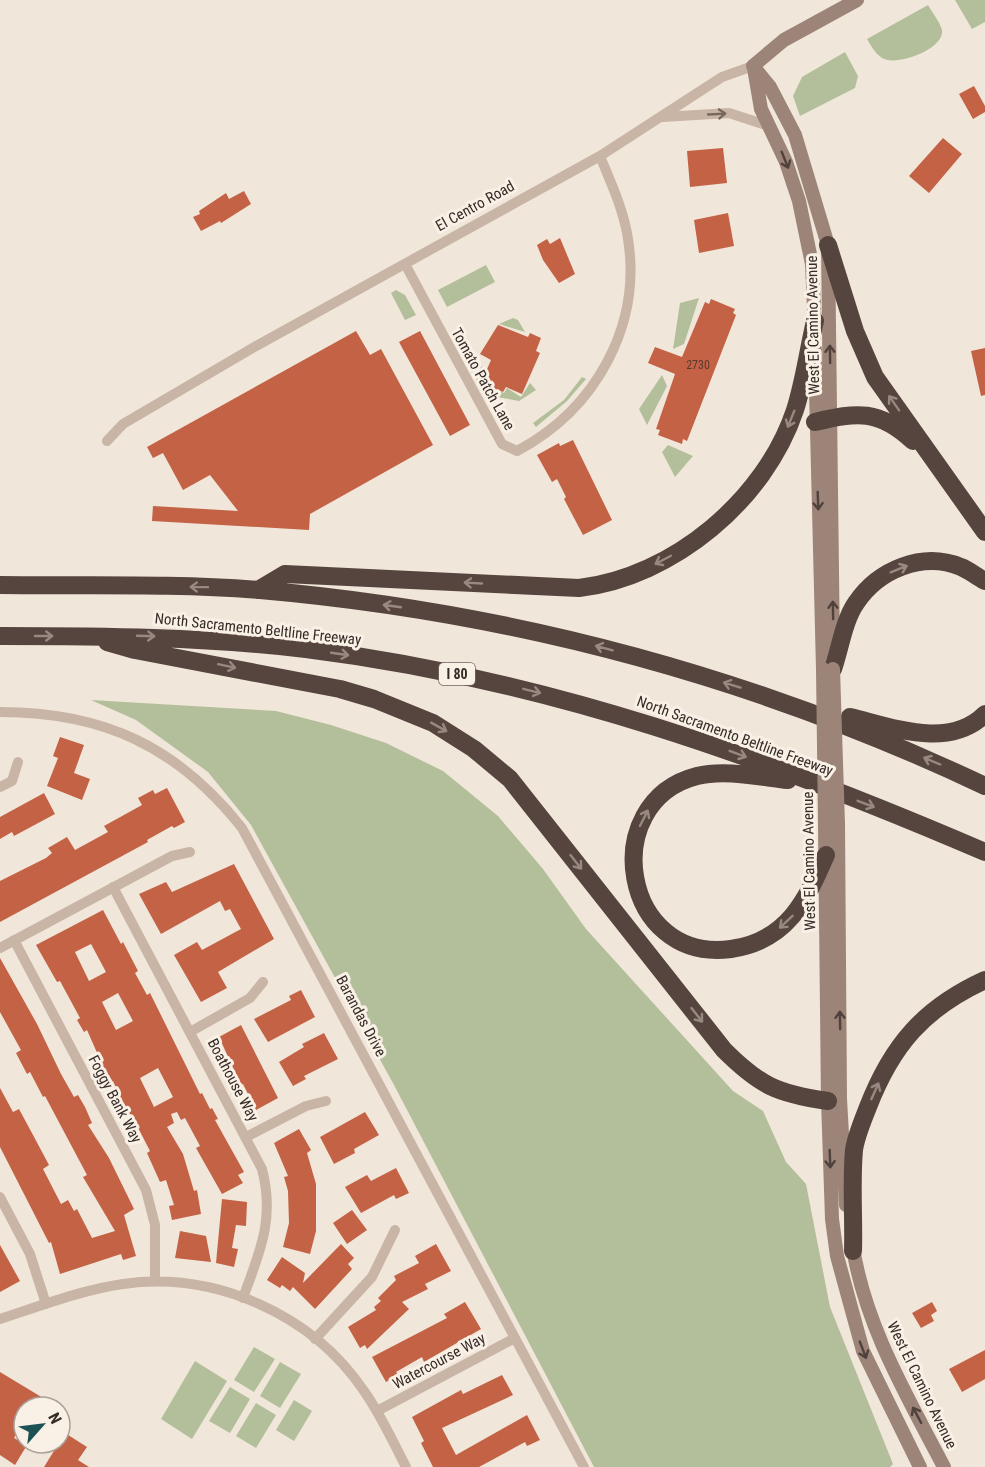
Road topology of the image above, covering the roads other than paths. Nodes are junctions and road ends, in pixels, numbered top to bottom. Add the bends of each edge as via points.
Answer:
1 (857, 0) edge
2 (753, 66) junction
3 (663, 117) junction
4 (769, 126) junction
5 (600, 156) junction
6 (828, 245) junction
7 (405, 264) junction
8 (815, 321) junction
9 (823, 420) junction
10 (107, 441) dead end
11 (963, 502) junction
12 (985, 532) edge
13 (985, 581) edge
14 (0, 585) edge
15 (258, 590) junction
16 (0, 636) edge
17 (88, 636) junction
18 (828, 669) junction
19 (787, 703) junction
20 (0, 712) edge
21 (985, 714) edge
22 (18, 762) dead end
23 (812, 783) junction
24 (985, 786) edge
25 (0, 787) edge
26 (832, 823) junction
27 (190, 852) dead end
28 (985, 852) edge
29 (826, 855) junction
30 (113, 887) junction
31 (14, 940) junction
32 (0, 948) edge
33 (985, 980) edge
34 (263, 982) dead end
35 (190, 1032) junction
36 (834, 1100) junction
37 (326, 1101) dead end
38 (246, 1137) junction
39 (0, 1197) edge
40 (395, 1230) dead end
41 (853, 1251) junction
42 (155, 1282) junction
43 (243, 1298) junction
44 (46, 1304) junction
45 (0, 1319) edge
46 (515, 1338) junction
47 (315, 1339) junction
48 (377, 1411) junction
49 (406, 1467) edge
50 (584, 1467) edge
51 (920, 1467) edge
52 (944, 1467) edge

1 - 2 main road, El Centro Road via 784,40
2 - 3 street, El Centro Road via 722,77
2 - 4 main road, West El Camino Avenue via 761,109
2 - 6 main road, West El Camino Avenue via 770,87 795,135
3 -> 4 street via 729,113
3 - 5 street, El Centro Road
4 -> 8 main road, West El Camino Avenue via 799,201 812,264
5 - 7 street, El Centro Road
5 - 7 street, Tomato Patch Lane via 620,205 630,250 623,326 611,359 581,402 568,416 517,451 502,444
9 -> 6 main road, West El Camino Avenue
11 -> 6 highway via 875,377 855,331
7 - 10 street, El Centro Road via 123,424
8 - 9 main road, West El Camino Avenue
8 -> 15 highway via 795,410 772,458 718,522 674,554 645,569 600,586 579,588 285,574
9 - 11 highway via 849,414 874,415 899,429 912,439
9 - 18 main road, West El Camino Avenue
11 - 12 highway
18 -> 13 highway via 855,605 874,581 901,566 931,561 961,567
15 -> 14 highway
19 -> 15 highway via 661,663 530,631 393,605
16 -> 17 highway, North Sacramento Beltline Freeway / I 80
17 -> 23 highway, North Sacramento Beltline Freeway / I 80 via 253,644 370,658 457,674 691,736
17 -> 36 highway via 135,650 340,689 398,707 450,732 510,779 730,1056 760,1082 783,1093
18 - 26 main road, West El Camino Avenue, bridge
19 - 21 highway via 924,734 955,731
24 -> 19 highway
20 - 46 street, Barandas Drive via 69,717 133,737 179,764 224,806 257,853
22 - 25 street via 12,781
23 -> 28 highway, North Sacramento Beltline Freeway / I 80
29 -> 23 highway via 808,896 789,920 770,935 735,948 703,950 671,937 650,915 636,884 634,850 641,823 652,805 674,785 710,774
26 - 29 main road, West El Camino Avenue
36 -> 26 main road, West El Camino Avenue
27 - 30 street via 172,856
29 - 36 main road, West El Camino Avenue
30 - 31 street
30 - 35 street, Boathouse Way
31 - 32 street
31 - 42 street, Foggy Bank Way via 146,1190 155,1226
41 -> 33 highway via 854,1149 875,1090 898,1045 914,1028 946,1001
34 - 35 street via 250,998
35 - 38 street, Boathouse Way
36 - 41 main road, West El Camino Avenue
36 -> 51 main road, West El Camino Avenue via 832,1219 844,1286 863,1351
37 - 38 street via 306,1106
38 - 43 street, Boathouse Way via 266,1185 268,1221
39 - 44 street via 30,1254
40 - 47 street via 372,1277
52 -> 41 main road, West El Camino Avenue via 874,1328
42 - 43 street via 195,1285
42 - 44 street via 103,1287
43 - 47 street via 290,1320
44 - 45 street
46 - 48 street, Watercourse Way
46 - 50 street, Barandas Drive
47 - 48 street via 344,1366
48 - 49 street

